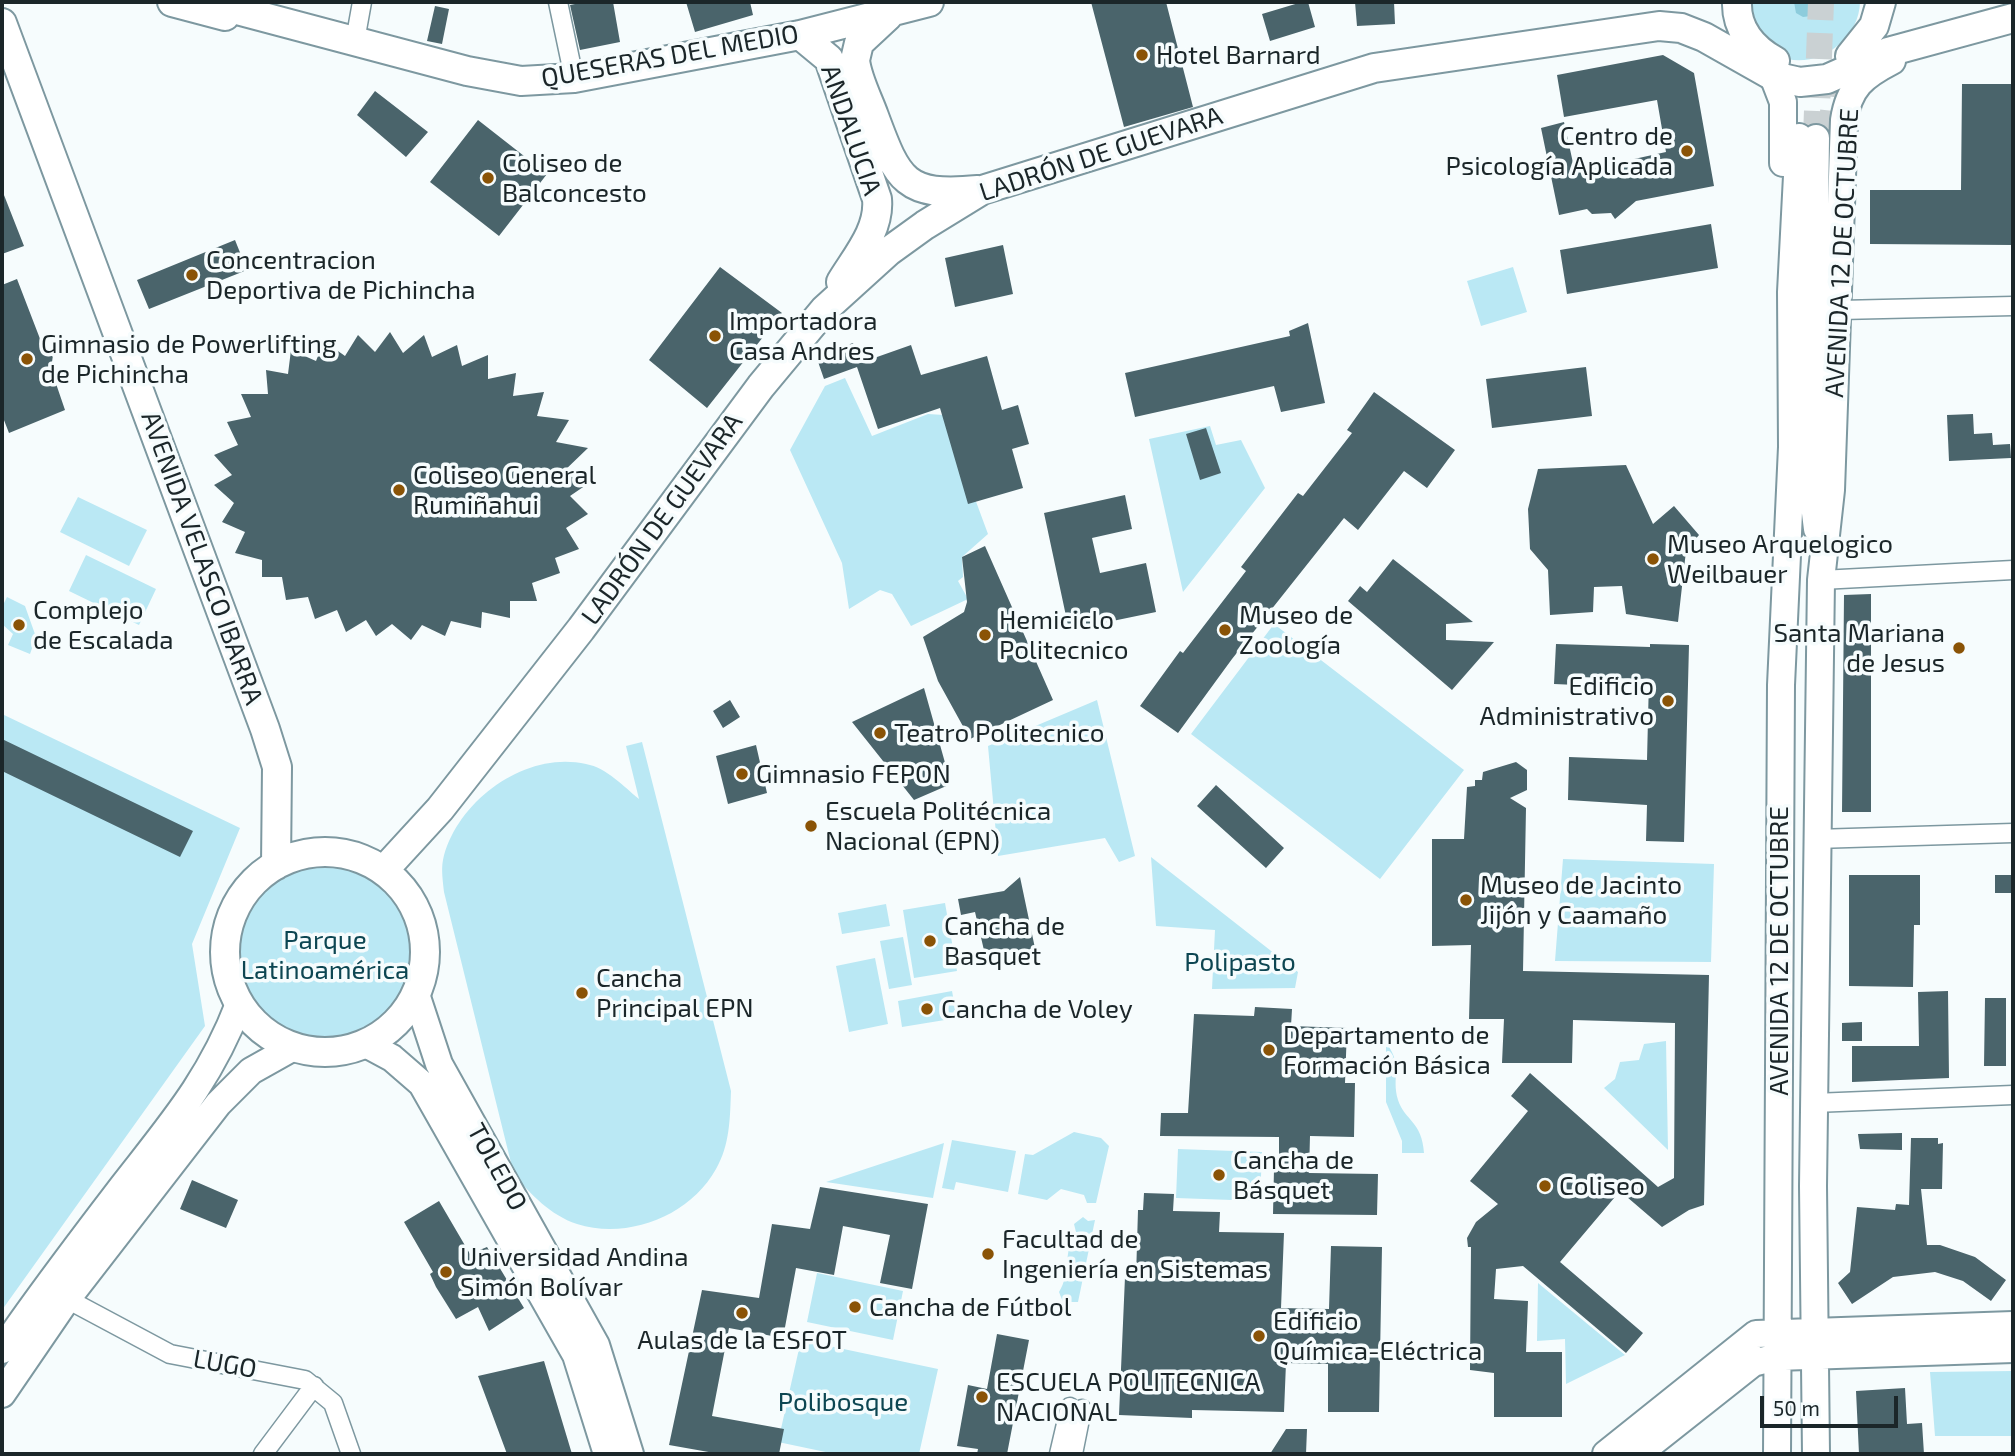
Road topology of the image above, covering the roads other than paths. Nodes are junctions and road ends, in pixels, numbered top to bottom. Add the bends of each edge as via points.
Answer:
1 (172, 2) edge
2 (207, 2) edge
3 (362, 2) edge
4 (558, 2) edge
5 (929, 2) edge
6 (1737, 2) edge
7 (1881, 2) edge
8 (890, 14) junction
9 (2013, 18) edge
10 (2, 23) edge
11 (304, 30) junction
12 (1972, 30) junction
13 (800, 35) junction
14 (355, 41) junction
15 (2, 54) edge
16 (1850, 56) tunnel mouth
17 (2, 76) edge
18 (1773, 76) junction
19 (574, 78) junction
20 (1827, 79) junction
21 (17, 103) junction
22 (982, 190) junction
23 (2013, 306) edge
24 (825, 309) junction
25 (1840, 310) junction
26 (1792, 447) junction
27 (195, 538) junction
28 (1822, 552) junction
29 (2013, 570) edge
30 (1821, 580) junction
31 (1780, 772) junction
32 (2013, 833) edge
33 (1816, 839) junction
34 (276, 865) junction
35 (384, 870) junction
36 (1779, 966) junction
37 (416, 994) junction
38 (239, 1004) junction
39 (1815, 1015) junction
40 (366, 1044) junction
41 (292, 1048) junction
42 (2013, 1095) edge
43 (1814, 1103) junction
44 (67, 1298) junction
45 (2013, 1325) edge
46 (1815, 1344) junction
47 (1777, 1345) junction
48 (2013, 1349) edge
49 (2, 1350) edge
50 (314, 1386) junction
51 (2, 1394) edge
52 (263, 1454) edge
53 (351, 1454) edge
54 (607, 1454) edge
55 (631, 1454) edge
56 (1059, 1454) edge
57 (1073, 1454) edge
58 (1606, 1454) edge
59 (1638, 1454) edge
60 (1777, 1454) edge
61 (1815, 1454) edge

1 - 11 main road via 255,24
2 - 11 main road, QUESERAS DEL MEDIO
3 - 14 street
4 - 19 street
5 - 8 main road, QUESERAS DEL MEDIO
6 - 20 main road via 1742,29 1761,52 1791,69
7 - 16 main road via 1874,26
8 - 13 main road, QUESERAS DEL MEDIO
8 - 22 main road, ANDALUCIA via 859,43 855,60 892,162 908,181 923,189
9 - 12 main road
10 - 27 main road, AVENIDA VELASCO IBARRA
11 - 14 main road, QUESERAS DEL MEDIO
12 - 20 main road via 1888,52
12 - 25 main road, AVENIDA 12 DE OCTUBRE via 1879,68 1861,79 1849,95 1844,120
13 - 19 main road, QUESERAS DEL MEDIO
13 - 24 main road, ANDALUCIA via 829,59 877,204 872,231
14 - 19 main road, QUESERAS DEL MEDIO via 521,81
15 - 21 main road
17 - 21 main road
18 - 20 main road via 1800,82
18 - 22 main road, LADRÓN DE GUEVARA via 1696,33 1646,27 1374,68
18 - 26 main road, AVENIDA 12 DE OCTUBRE via 1783,102 1784,404
21 - 27 main road via 155,481
22 - 24 main road, LADRÓN DE GUEVARA via 906,237
23 - 25 street
24 - 35 main road, LADRÓN DE GUEVARA via 761,386 581,629 440,809
25 - 28 main road, AVENIDA 12 DE OCTUBRE via 1831,490
26 - 28 main road, AVENIDA 12 DE OCTUBRE via 1791,292 1815,138 1820,480 1814,510
26 - 31 main road, AVENIDA 12 DE OCTUBRE
27 - 34 main road, AVENIDA VELASCO IBARRA via 277,767
28 - 30 main road, AVENIDA 12 DE OCTUBRE
29 - 30 street
30 - 33 main road, AVENIDA 12 DE OCTUBRE
31 - 33 main road via 1793,827
31 - 36 main road, AVENIDA 12 DE OCTUBRE
32 - 33 street
33 - 39 main road, AVENIDA 12 DE OCTUBRE
34 - 35 main road via 302,854 331,852 359,857
34 - 38 main road via 251,885 233,912 225,943 227,975
35 - 37 main road via 404,889 422,926 425,968
36 - 39 main road via 1793,969 1803,979
36 - 47 main road, AVENIDA 12 DE OCTUBRE
37 - 40 main road via 387,1032
37 - 55 main road, TOLEDO via 439,1064 596,1345
38 - 41 main road via 259,1029
38 - 49 main road via 198,1090 46,1285
39 - 43 main road, AVENIDA 12 DE OCTUBRE
40 - 41 main road via 342,1052
40 - 54 main road, TOLEDO via 392,1058 422,1084 576,1355
41 - 44 main road via 236,1084
42 - 43 street
43 - 46 main road, AVENIDA 12 DE OCTUBRE
44 - 50 street, LUGO via 170,1354 284,1375
44 - 51 main road
45 - 46 main road
46 - 47 main road
46 - 48 main road
46 - 61 main road, AVENIDA 12 DE OCTUBRE
47 - 58 main road via 1756,1334
47 - 59 main road
47 - 60 main road, AVENIDA 12 DE OCTUBRE
50 - 52 street
50 - 53 street via 333,1403
56 - 57 street via 1074,1416

